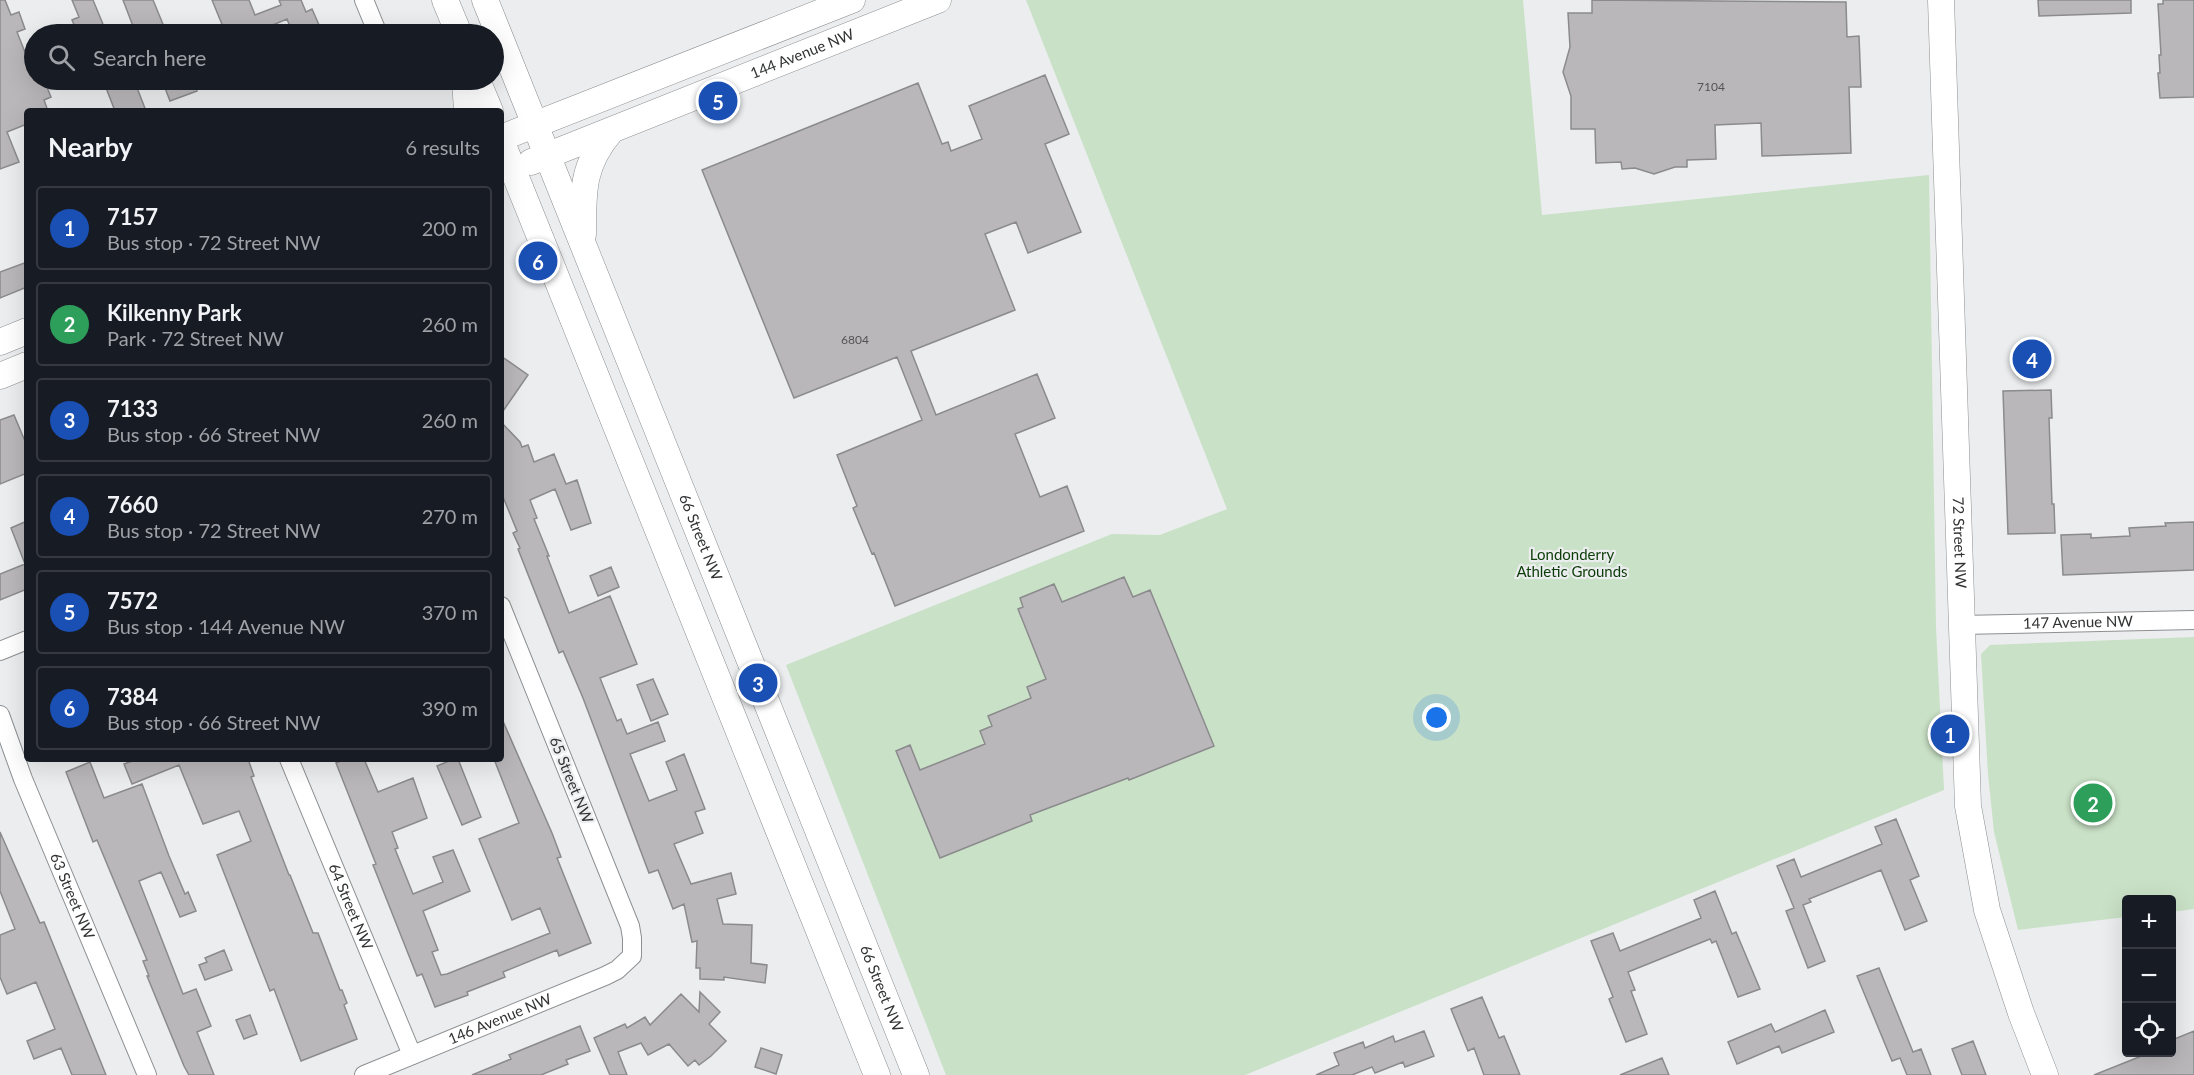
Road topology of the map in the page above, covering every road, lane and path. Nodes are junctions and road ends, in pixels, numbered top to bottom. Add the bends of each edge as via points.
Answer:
1 (364, 0) edge
2 (445, 0) edge
3 (485, 0) edge
4 (852, 0) edge
5 (938, 0) edge
6 (1941, 0) edge
7 (374, 24) edge
8 (455, 24) edge
9 (494, 24) edge
10 (504, 48) edge
11 (466, 90) edge
12 (481, 90) edge
13 (467, 108) edge
14 (489, 108) edge
15 (534, 125) junction
16 (611, 131) junction
17 (504, 138) edge
18 (504, 156) edge
19 (546, 156) junction
20 (507, 172) edge
21 (583, 246) junction
22 (24, 332) edge
23 (0, 342) edge
24 (24, 366) edge
25 (0, 375) edge
26 (504, 613) edge
27 (2194, 620) edge
28 (1961, 626) junction
29 (24, 641) edge
30 (0, 651) edge
31 (0, 715) edge
32 (290, 762) edge
33 (632, 956) joint
34 (411, 1055) junction
35 (147, 1075) edge
36 (364, 1075) edge
37 (878, 1075) edge
38 (916, 1075) edge
39 (2045, 1075) edge

1 - 7 street
2 - 8 main road
3 - 9 main road, 66 Street NW
4 - 15 main road
5 - 16 main road, 144 Avenue NW
6 - 28 main road, 72 Street NW
10 - 15 main road, 66 Street NW
11 - 13 main road
12 - 14 main road
15 - 17 main road
15 - 19 main road, 66 Street NW
16 - 19 main road, 144 Avenue NW
16 - 21 main road via 587,170
18 - 20 main road
19 - 20 main road, 144 Avenue NW
19 - 21 main road, 66 Street NW
20 - 37 main road
21 - 38 main road, 66 Street NW
22 - 23 main road
24 - 25 main road
26 - 33 street, 65 Street NW via 630,926
27 - 28 street, 147 Avenue NW
28 - 39 main road, 72 Street NW via 1968,806 1987,910
29 - 30 street
31 - 35 street, 63 Street NW
32 - 34 street, 64 Street NW
33 - 34 street, 146 Avenue NW via 626,964 604,976
34 - 36 street, 146 Avenue NW

